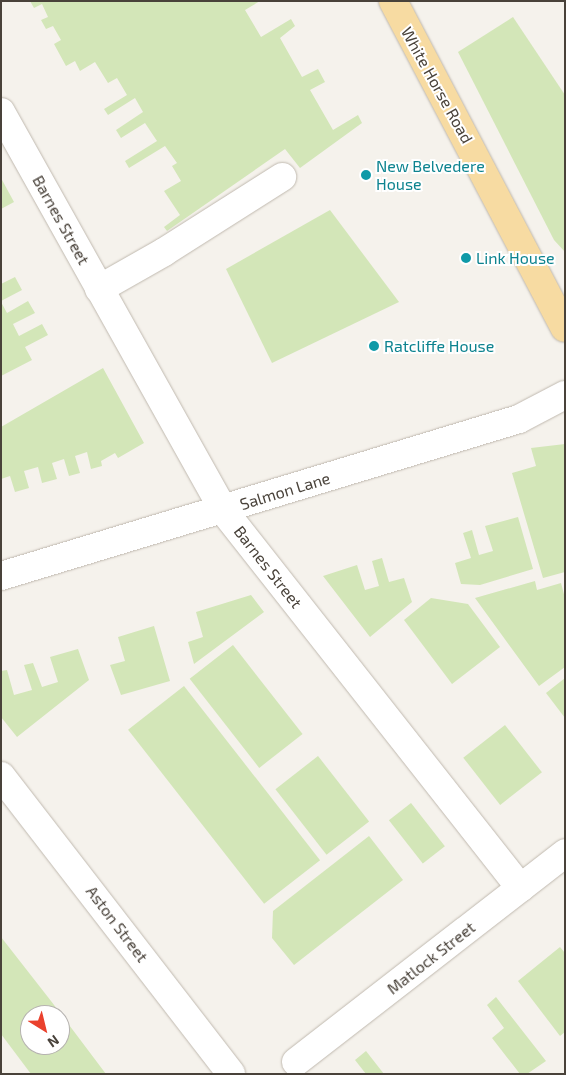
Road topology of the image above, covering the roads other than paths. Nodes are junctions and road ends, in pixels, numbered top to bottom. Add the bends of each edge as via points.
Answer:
1 (393, 1) edge
2 (1, 112) edge
3 (282, 177) dead end
4 (99, 289) junction
5 (565, 328) edge
6 (565, 395) edge
7 (224, 510) junction
8 (1, 576) edge
9 (1, 776) edge
10 (565, 853) edge
11 (520, 888) junction
12 (296, 1062) dead end
13 (231, 1074) edge

1 - 5 main road, White Horse Road
2 - 4 street, Barnes Street
3 - 4 street
4 - 7 street, Barnes Street
6 - 7 street, Salmon Lane via 519,419
7 - 8 street, Salmon Lane
7 - 11 street, Barnes Street
9 - 13 street, Aston Street
10 - 11 street, Matlock Street
11 - 12 street, Matlock Street

